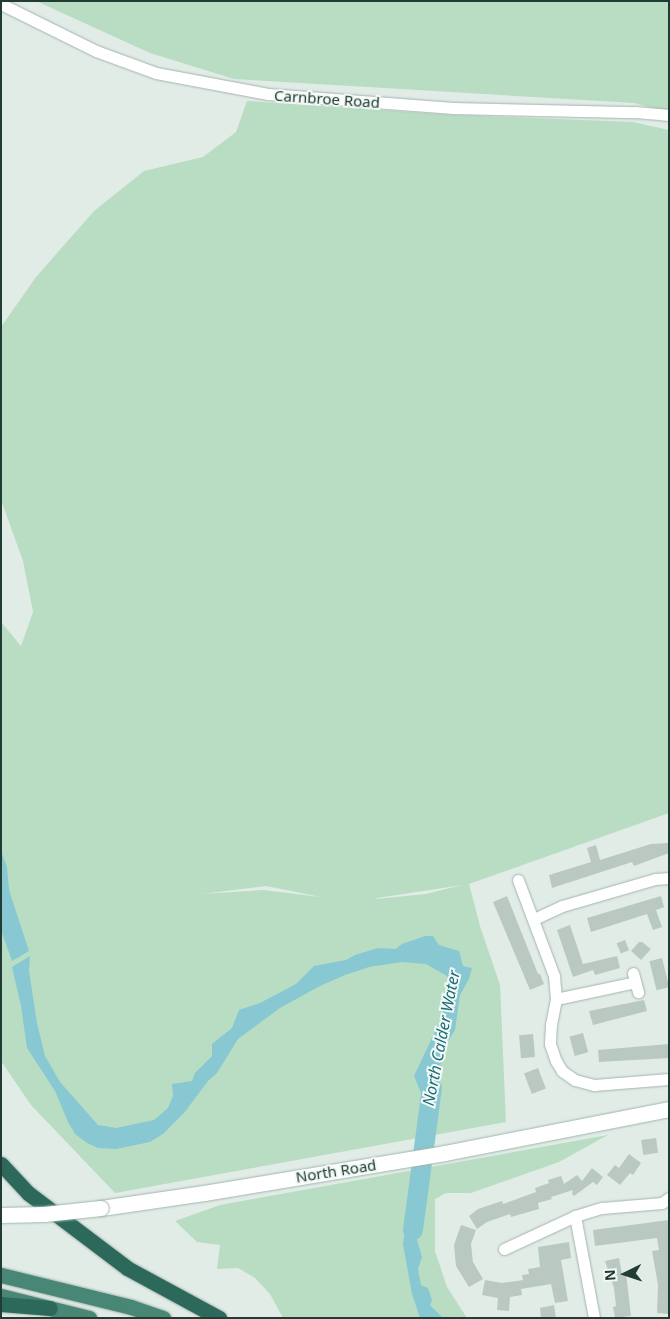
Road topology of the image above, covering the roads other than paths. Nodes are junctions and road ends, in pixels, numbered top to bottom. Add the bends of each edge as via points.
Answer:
1 (1, 4) edge
2 (669, 115) edge
3 (669, 878) edge
4 (518, 880) dead end
5 (534, 919) junction
6 (635, 983) dead end
7 (556, 999) junction
8 (669, 1078) edge
9 (669, 1109) edge
10 (1, 1164) edge
11 (669, 1198) edge
12 (1, 1215) edge
13 (575, 1216) junction
14 (504, 1249) dead end
15 (1, 1275) edge
16 (1, 1296) edge
17 (1, 1304) edge
18 (50, 1308) junction
19 (89, 1318) edge
20 (163, 1318) edge
21 (219, 1318) edge
22 (594, 1318) edge

1 - 2 street, Carnbroe Road via 96,51 156,73 268,94 453,108
3 - 5 street via 655,879 562,906
4 - 5 street
5 - 7 street via 554,976
6 - 7 street
7 - 8 street via 550,1044 562,1071 575,1080 594,1085
9 - 12 main road, North Road, bridge via 444,1153 101,1208
10 - 21 highway via 28,1193 127,1268
11 - 13 street via 662,1203 602,1208
13 - 14 street
13 - 22 street
15 - 20 highway via 132,1307
16 - 18 highway
17 - 18 highway
18 - 19 highway

